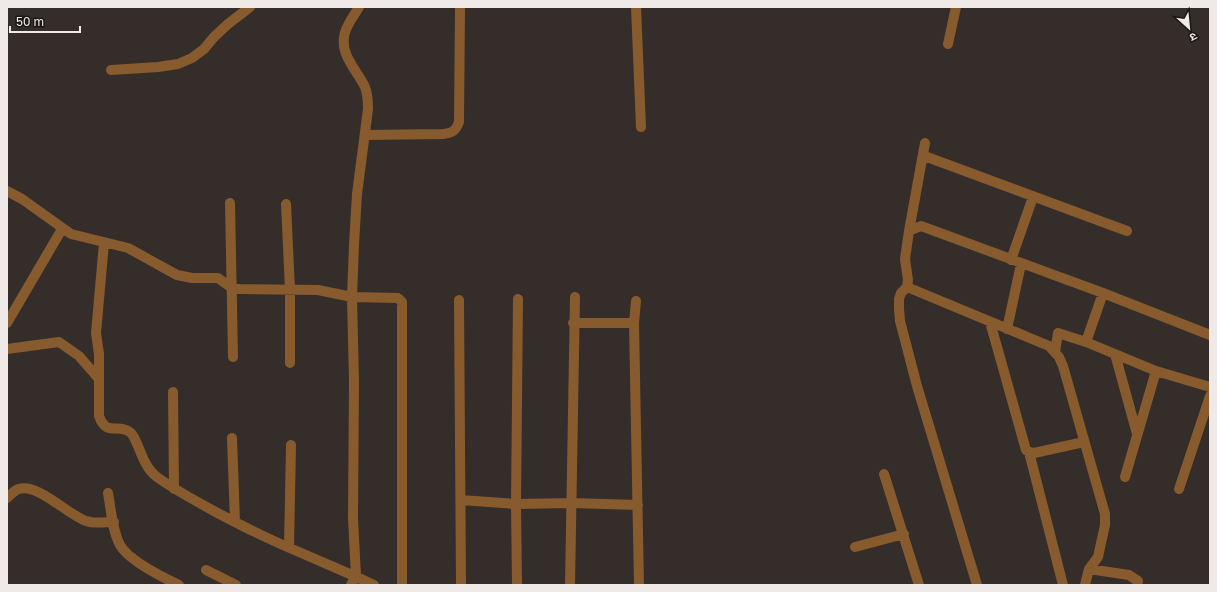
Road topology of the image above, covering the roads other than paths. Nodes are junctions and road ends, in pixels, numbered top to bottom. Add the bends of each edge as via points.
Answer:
1 (250, 7) edge
2 (359, 7) edge
3 (460, 7) edge
4 (636, 7) edge
5 (956, 7) edge
6 (948, 44) dead end
7 (111, 70) dead end
8 (641, 127) dead end
9 (366, 135) junction
10 (925, 143) dead end
11 (927, 158) dead end
12 (7, 191) edge
13 (1033, 197) junction
14 (230, 203) dead end
15 (286, 204) dead end
16 (62, 229) junction
17 (909, 231) junction
18 (1127, 231) dead end
19 (104, 243) junction
20 (1016, 262) junction
21 (907, 287) junction
22 (233, 288) junction
23 (290, 290) junction
24 (1103, 293) junction
25 (352, 297) junction
26 (575, 297) dead end
27 (459, 300) dead end
28 (518, 300) dead end
29 (636, 301) dead end
30 (990, 322) junction
31 (7, 323) edge
32 (573, 323) junction
33 (634, 323) junction
34 (1007, 329) junction
35 (1210, 335) edge
36 (1086, 342) junction
37 (7, 349) edge
38 (1055, 352) junction
39 (1115, 354) junction
40 (234, 357) dead end
41 (290, 363) dead end
42 (1156, 371) junction
43 (99, 379) junction
44 (1210, 387) edge
45 (173, 392) dead end
46 (1210, 396) edge
47 (1138, 434) junction
48 (232, 438) dead end
49 (1084, 442) junction
50 (291, 445) dead end
51 (1029, 452) junction
52 (884, 474) dead end
53 (1125, 477) dead end
54 (174, 488) junction
55 (1179, 489) dead end
56 (108, 493) dead end
57 (7, 498) edge
58 (461, 500) junction
59 (571, 503) junction
60 (516, 504) junction
61 (638, 504) junction
62 (114, 522) junction
63 (235, 522) junction
64 (904, 534) junction
65 (855, 547) dead end
66 (288, 548) junction
67 (1089, 569) junction
68 (206, 570) dead end
69 (356, 576) junction
70 (176, 584) edge
71 (236, 585) edge
72 (351, 585) edge
73 (374, 585) edge
74 (402, 585) edge
75 (462, 585) edge
76 (517, 585) edge
77 (570, 585) edge
78 (639, 585) edge
79 (919, 585) edge
80 (977, 585) edge
81 (1063, 585) edge
82 (1085, 585) edge
83 (1138, 585) edge

1 - 7 street via 192,58 178,64 158,67
2 - 9 street via 346,29 344,38 345,50 368,96
3 - 9 street via 457,128 452,133 443,134
4 - 8 street
5 - 6 street
9 - 25 street via 357,194
10 - 17 street
11 - 13 street
12 - 16 street
13 - 18 street
13 - 20 street
14 - 22 street
15 - 23 street
16 - 19 street via 70,234
16 - 31 street
17 - 20 street via 921,226
17 - 21 street via 905,259
19 - 22 street via 128,248 177,275 218,278
19 - 43 street via 96,333
20 - 24 street
20 - 34 street
21 - 30 street
21 - 80 street via 899,299 900,321 916,386
22 - 23 street
22 - 40 street
23 - 25 street via 318,290
23 - 41 street
24 - 35 street
24 - 36 street
25 - 69 street via 353,511
25 - 74 street via 393,297 402,302
26 - 32 street
27 - 58 street
28 - 60 street
29 - 33 street
30 - 34 street
30 - 51 street via 1024,445
32 - 33 street
32 - 59 street
33 - 61 street
34 - 38 street via 1049,346
36 - 38 street via 1058,333
36 - 39 street
37 - 43 street via 59,342 79,356
38 - 49 street via 1063,366
39 - 42 street
39 - 47 street
42 - 44 street
42 - 47 street
43 - 54 street via 99,416 102,424 108,429 124,429 130,432 155,476
45 - 54 street
46 - 55 street
47 - 53 street
48 - 63 street
49 - 51 street
49 - 67 street via 1105,514 1098,557
50 - 66 street
51 - 81 street
52 - 64 street
54 - 63 street
56 - 62 street
57 - 62 street via 20,488 28,489 45,495 87,521
58 - 60 street
58 - 75 street
59 - 60 street
59 - 61 street
59 - 77 street
60 - 76 street
61 - 78 street
62 - 70 street via 120,545 127,554
63 - 66 street
64 - 65 street
64 - 79 street
66 - 69 street
67 - 82 street
67 - 83 street via 1129,575 1138,581
68 - 71 street
69 - 72 street
69 - 73 street

